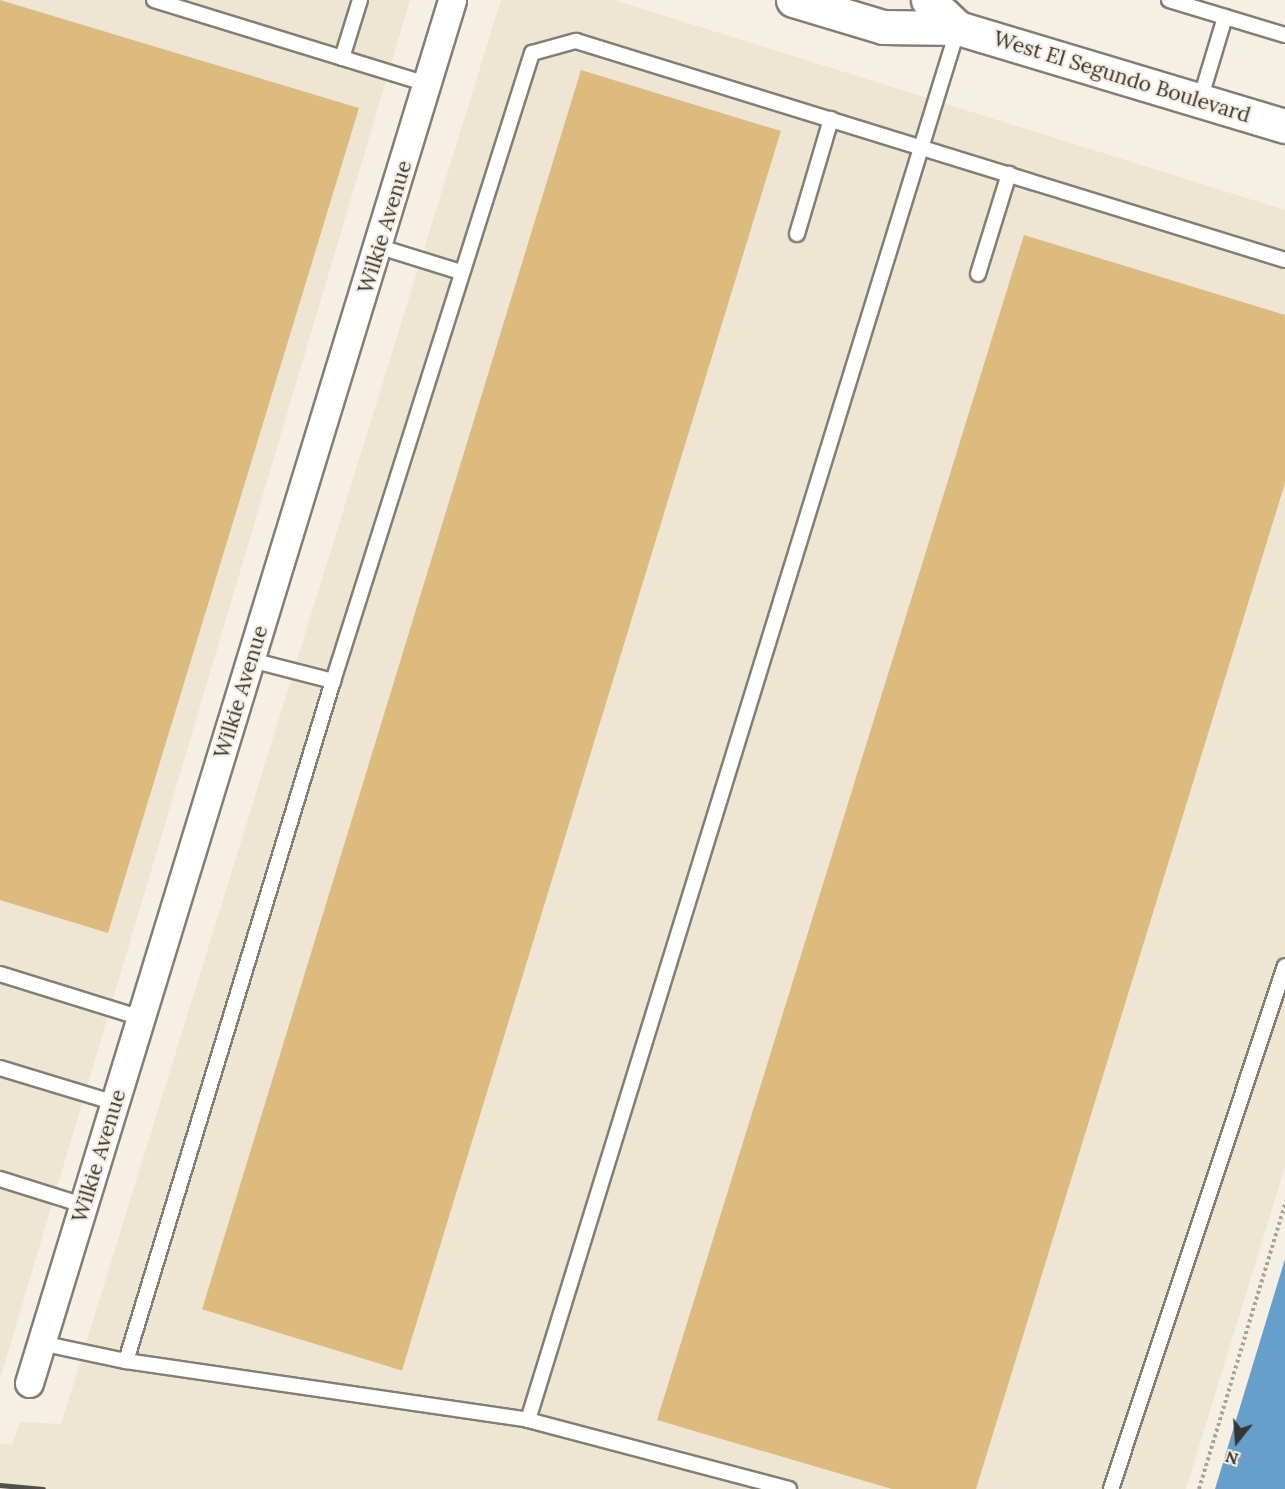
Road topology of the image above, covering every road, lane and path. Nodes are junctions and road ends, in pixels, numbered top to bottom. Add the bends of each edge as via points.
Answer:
1 (154, 0) edge
2 (360, 0) edge
3 (452, 0) edge
4 (793, 0) edge
5 (871, 0) edge
6 (928, 0) edge
7 (1169, 0) edge
8 (1225, 17) junction
9 (958, 28) junction
10 (1285, 35) edge
11 (342, 57) junction
12 (428, 84) junction
13 (1200, 100) junction
14 (831, 119) junction
15 (1285, 126) edge
16 (921, 147) junction
17 (1009, 174) junction
18 (797, 234) dead end
19 (380, 247) junction
20 (1285, 260) edge
21 (461, 272) junction
22 (978, 274) dead end
23 (251, 660) junction
24 (333, 681) junction
25 (1285, 966) edge
26 (0, 974) edge
27 (141, 1018) junction
28 (0, 1068) edge
29 (115, 1103) junction
30 (0, 1179) edge
31 (1285, 1204) edge
32 (83, 1205) junction
33 (41, 1343) junction
34 (126, 1361) junction
35 (29, 1383) dead end
36 (528, 1420) junction
37 (789, 1489) edge
38 (1111, 1489) edge
39 (1198, 1489) edge

1 - 11 lane
2 - 11 lane
3 - 12 street, Wilkie Avenue
4 - 9 main road, West El Segundo Boulevard via 883,27
5 - 9 main road
6 - 9 main road, West El Segundo Boulevard
7 - 8 lane
8 - 10 lane
8 - 13 lane
9 - 13 main road, West El Segundo Boulevard
9 - 16 lane
11 - 12 lane
12 - 19 street, Wilkie Avenue
13 - 15 main road, West El Segundo Boulevard
14 - 16 lane
14 - 18 lane
14 - 21 lane via 576,41 532,53
16 - 17 lane
16 - 36 lane
17 - 20 lane
17 - 22 lane
19 - 21 lane
19 - 23 street, Wilkie Avenue
21 - 24 lane
23 - 24 lane
23 - 27 street, Wilkie Avenue
24 - 34 lane
25 - 38 lane
26 - 27 lane
27 - 29 street, Wilkie Avenue
28 - 29 lane
29 - 32 street, Wilkie Avenue
30 - 32 lane
31 - 39 path
32 - 33 street, Wilkie Avenue
33 - 34 lane
33 - 35 street, Wilkie Avenue
34 - 36 lane
36 - 37 lane

